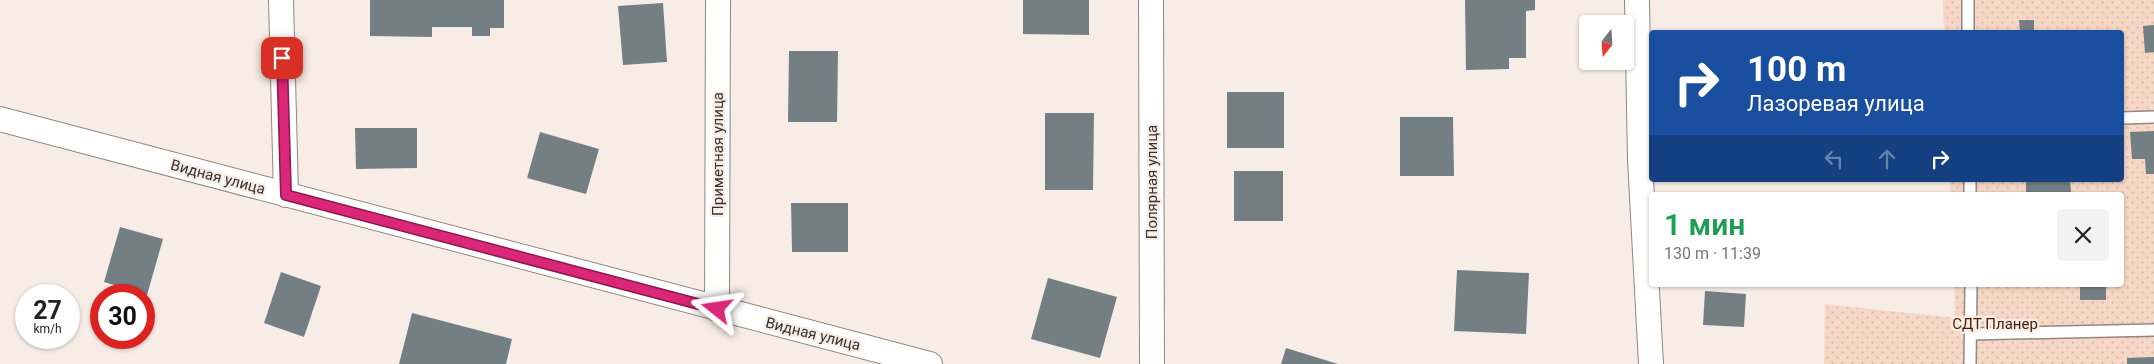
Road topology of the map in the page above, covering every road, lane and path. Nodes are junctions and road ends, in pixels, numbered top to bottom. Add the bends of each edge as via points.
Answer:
1 (281, 0) edge
2 (718, 0) edge
3 (1151, 0) edge
4 (1636, 0) edge
5 (1968, 0) edge
6 (1968, 30) edge
7 (2154, 117) edge
8 (2124, 118) edge
9 (0, 119) edge
10 (286, 195) junction
11 (1971, 287) edge
12 (717, 309) junction
13 (2154, 330) edge
14 (1971, 334) junction
15 (930, 364) edge
16 (1152, 364) edge
17 (1651, 364) edge
18 (1970, 364) edge

1 - 10 street
2 - 12 street, Приметная улица
3 - 16 street, Полярная улица
4 - 17 street via 1640,160
5 - 6 lane
7 - 8 lane
9 - 10 street, Видная улица
10 - 12 street, Видная улица
11 - 14 lane
12 - 15 street, Видная улица
13 - 14 lane
14 - 18 lane

